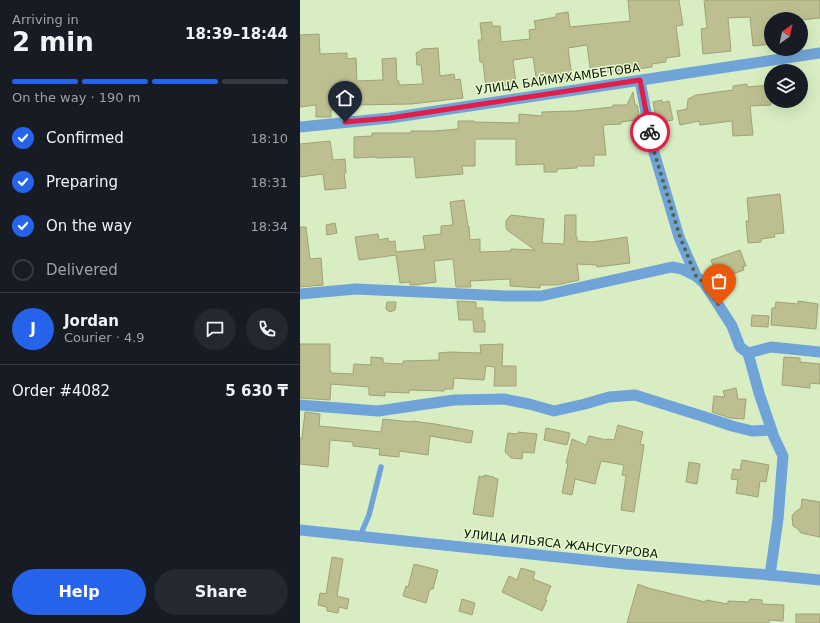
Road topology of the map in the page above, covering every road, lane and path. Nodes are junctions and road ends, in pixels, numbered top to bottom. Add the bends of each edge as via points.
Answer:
1 (820, 53) edge
2 (640, 80) junction
3 (300, 127) edge
4 (696, 276) junction
5 (300, 294) edge
6 (820, 352) edge
7 (748, 353) junction
8 (300, 405) edge
9 (772, 430) junction
10 (381, 467) dead end
11 (300, 530) edge
12 (359, 536) junction
13 (770, 575) junction
14 (820, 580) edge

1 - 2 street, УЛИЦА БАЙМУХАМБЕТОВА
2 - 3 street, УЛИЦА БАЙМУХАМБЕТОВА via 390,118
2 - 4 street via 653,148 680,237
4 - 5 street via 672,267 541,296 356,288
4 - 7 street via 705,284 732,326 740,347
6 - 7 street via 771,348
7 - 9 street
8 - 9 street via 378,411 454,400 504,399 554,411 610,397 635,395 732,426 752,431
9 - 13 street via 783,456
10 - 12 lane via 369,515
11 - 12 street, УЛИЦА ИЛЬЯСА ЖАНСУГУРОВА
12 - 13 street, УЛИЦА ИЛЬЯСА ЖАНСУГУРОВА via 625,564
13 - 14 street, УЛИЦА ИЛЬЯСА ЖАНСУГУРОВА

